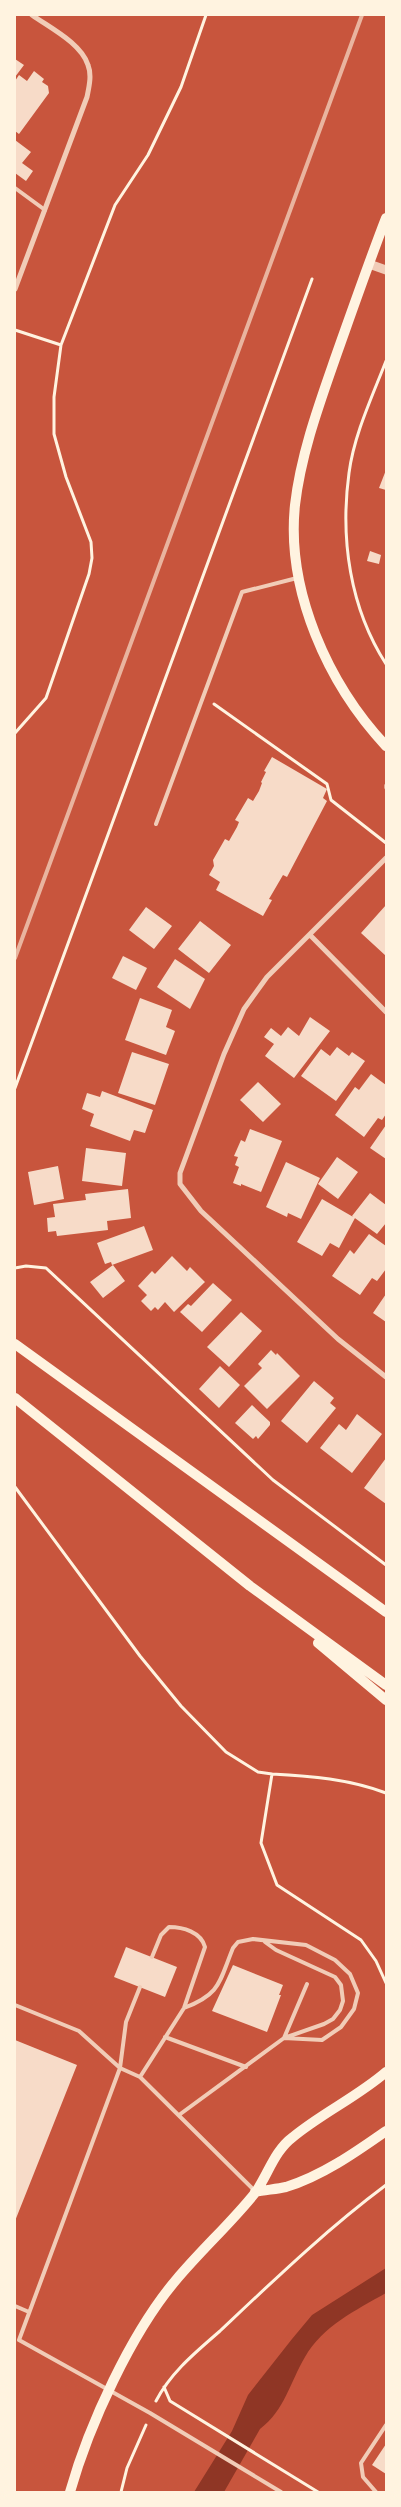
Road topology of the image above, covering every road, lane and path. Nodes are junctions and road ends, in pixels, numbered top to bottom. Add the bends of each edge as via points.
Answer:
1 (32, 15) edge
2 (206, 15) edge
3 (15, 188) edge
4 (45, 210) junction
5 (386, 218) edge
6 (369, 264) junction
7 (386, 270) edge
8 (312, 279) dead end
9 (15, 289) edge
10 (15, 330) edge
11 (60, 345) junction
12 (386, 361) edge
13 (299, 577) junction
14 (386, 664) edge
15 (203, 696) junction
16 (15, 733) edge
17 (386, 746) edge
18 (156, 824) dead end
19 (386, 842) edge
20 (386, 858) edge
21 (310, 935) junction
22 (386, 1012) edge
23 (15, 1088) edge
24 (15, 1268) edge
25 (15, 1344) edge
26 (386, 1377) edge
27 (15, 1398) edge
28 (15, 1487) edge
29 (386, 1565) edge
30 (250, 1586) junction
31 (386, 1612) edge
32 (386, 1685) edge
33 (386, 1700) edge
34 (272, 1774) junction
35 (386, 1794) edge
36 (265, 1942) junction
37 (152, 1957) dead end
38 (386, 1983) edge
39 (306, 1984) dead end
40 (140, 1987) dead end
41 (15, 2005) edge
42 (184, 2008) junction
43 (165, 2037) junction
44 (284, 2038) junction
45 (246, 2067) junction
46 (120, 2068) junction
47 (386, 2072) edge
48 (140, 2077) junction
49 (179, 2115) junction
50 (386, 2131) edge
51 (386, 2185) edge
52 (255, 2192) junction
53 (15, 2306) edge
54 (29, 2312) junction
55 (164, 2386) junction
56 (110, 2390) junction
57 (150, 2413) junction
58 (386, 2424) edge
59 (70, 2492) edge
60 (120, 2492) edge
61 (281, 2492) edge
62 (318, 2492) edge
63 (376, 2492) edge

1 - 4 street via 77,49 88,64 90,78 87,97
2 - 11 path via 181,87 148,155 115,205
3 - 4 lane
4 - 9 street
5 - 6 main road
6 - 7 street
6 - 13 main road via 323,392 300,471 295,507
8 - 23 path
10 - 11 path
11 - 16 path via 54,434 91,542 92,558 46,698
12 - 14 path via 349,472 345,520 352,585 363,620
13 - 15 lane via 242,592
13 - 17 main road via 314,630 336,676 366,724
15 - 18 lane
15 - 19 path via 327,784 331,800
20 - 21 street
21 - 22 street
21 - 26 street via 267,977 244,1009 184,1159 180,1184 201,1210 338,1339
24 - 29 path via 46,1268 273,1480
25 - 31 main road
27 - 30 main road
28 - 34 path via 181,1706 226,1752 258,1772
30 - 32 main road
30 - 33 main road
34 - 35 path via 322,1777
34 - 38 path via 261,1843 277,1885 361,1940
36 - 42 lane via 253,1939 238,1942 214,1992
36 - 44 lane via 335,1977 343,1994 340,2010 333,2019
36 - 44 lane via 306,1945 322,1952 350,1974 358,1993 354,2009 341,2027 322,2040
37 - 42 lane via 161,1935 169,1927 180,1927 203,1939 205,1947
39 - 44 lane
40 - 46 lane via 126,2022
41 - 46 lane via 79,2032
42 - 43 lane
43 - 45 lane
43 - 48 lane
44 - 45 lane
45 - 49 lane
46 - 48 lane
46 - 54 lane
47 - 52 main road via 291,2138
48 - 49 lane
49 - 52 lane
50 - 52 main road via 321,2172 286,2186
51 - 55 path via 270,2281
52 - 56 main road via 175,2281 140,2333
53 - 54 lane
54 - 56 lane via 18,2340
55 - 57 path
55 - 62 path via 170,2400
56 - 57 lane
56 - 59 main road via 81,2453
57 - 60 path
57 - 61 lane
58 - 63 lane via 361,2463 363,2477

